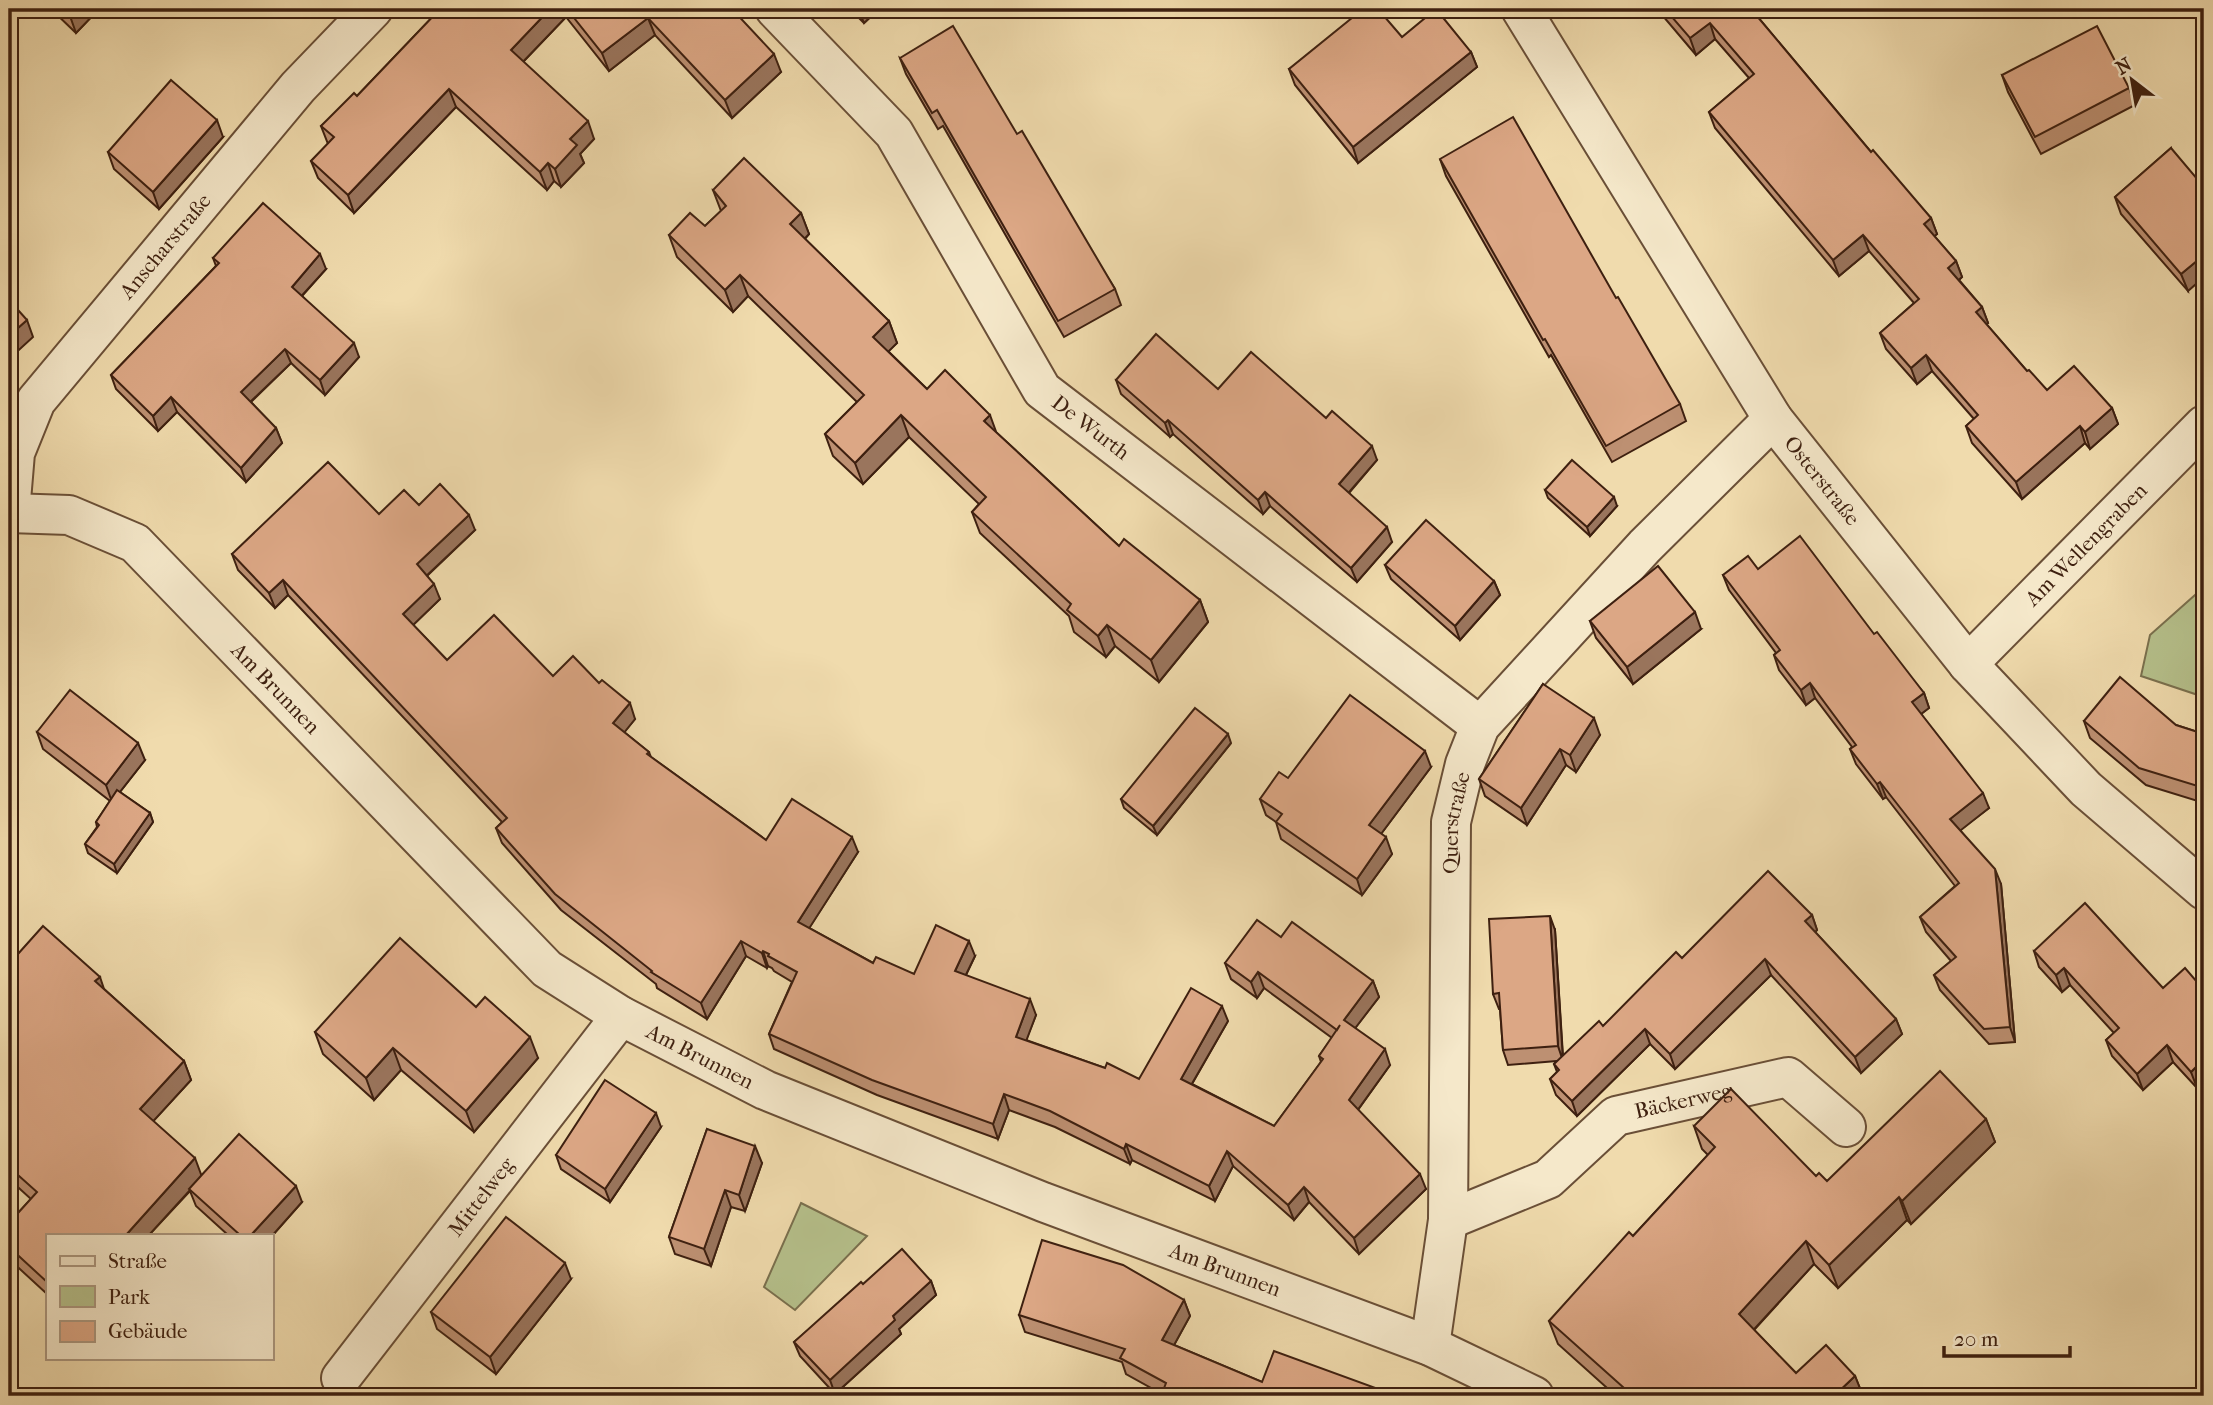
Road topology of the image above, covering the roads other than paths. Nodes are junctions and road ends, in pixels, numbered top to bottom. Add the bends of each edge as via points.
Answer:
1 (373, 9) edge
2 (775, 9) edge
3 (1521, 9) edge
4 (1773, 418) junction
5 (2204, 425) edge
6 (10, 513) edge
7 (1968, 664) junction
8 (1480, 726) junction
9 (2204, 890) edge
10 (621, 1016) junction
11 (1846, 1127) dead end
12 (1448, 1220) junction
13 (1430, 1346) junction
14 (341, 1378) dead end
15 (1534, 1396) edge

1 - 6 street, Anscharstraße via 298,87 36,401 15,453
2 - 8 street, De Wurth via 894,133 1042,390
3 - 4 street, Osterstraße
4 - 7 street, Osterstraße
4 - 8 street, Querstraße via 1645,546
5 - 7 street, Am Wellengraben
6 - 10 street, Am Brunnen via 69,515 135,543 547,969
7 - 9 street, Osterstraße via 2086,789
8 - 12 street, Querstraße via 1451,822
10 - 13 street, Am Brunnen via 765,1090 1043,1202
10 - 14 street, Mittelweg
11 - 12 street, Bäckerweg via 1788,1077 1616,1116 1548,1178
12 - 13 street, Querstraße
13 - 15 street, Am Brunnen

